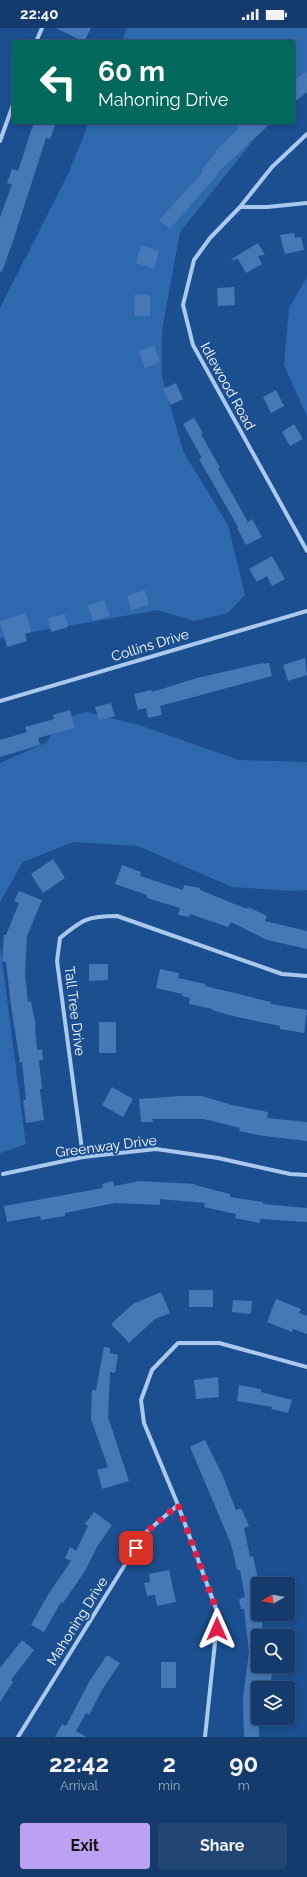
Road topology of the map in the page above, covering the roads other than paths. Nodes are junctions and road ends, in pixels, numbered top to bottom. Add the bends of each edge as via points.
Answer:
1 (42, 28) edge
2 (37, 40) edge
3 (12, 107) edge
4 (307, 134) edge
5 (0, 140) edge
6 (307, 203) edge
7 (240, 207) junction
8 (307, 551) edge
9 (307, 611) edge
10 (0, 701) edge
11 (307, 976) edge
12 (82, 1157) junction
13 (3, 1174) dead end
14 (307, 1175) edge
15 (307, 1367) edge
16 (178, 1505) junction
17 (18, 1737) edge
18 (205, 1737) edge

1 - 2 street
3 - 5 street
4 - 7 street via 272,167
6 - 7 street
7 - 8 street, Idlewood Road via 210,238 194,260 184,305 192,345
9 - 10 street, Collins Drive
11 - 12 street, Tall Tree Drive via 282,974 117,916 94,916 78,922 60,938 57,961
12 - 13 street, Greenway Drive
12 - 14 street, Greenway Drive via 156,1149
15 - 16 street via 219,1343 178,1343 152,1370 141,1400 144,1423
16 - 17 street, Mahoning Drive via 144,1534
16 - 18 street via 218,1614

